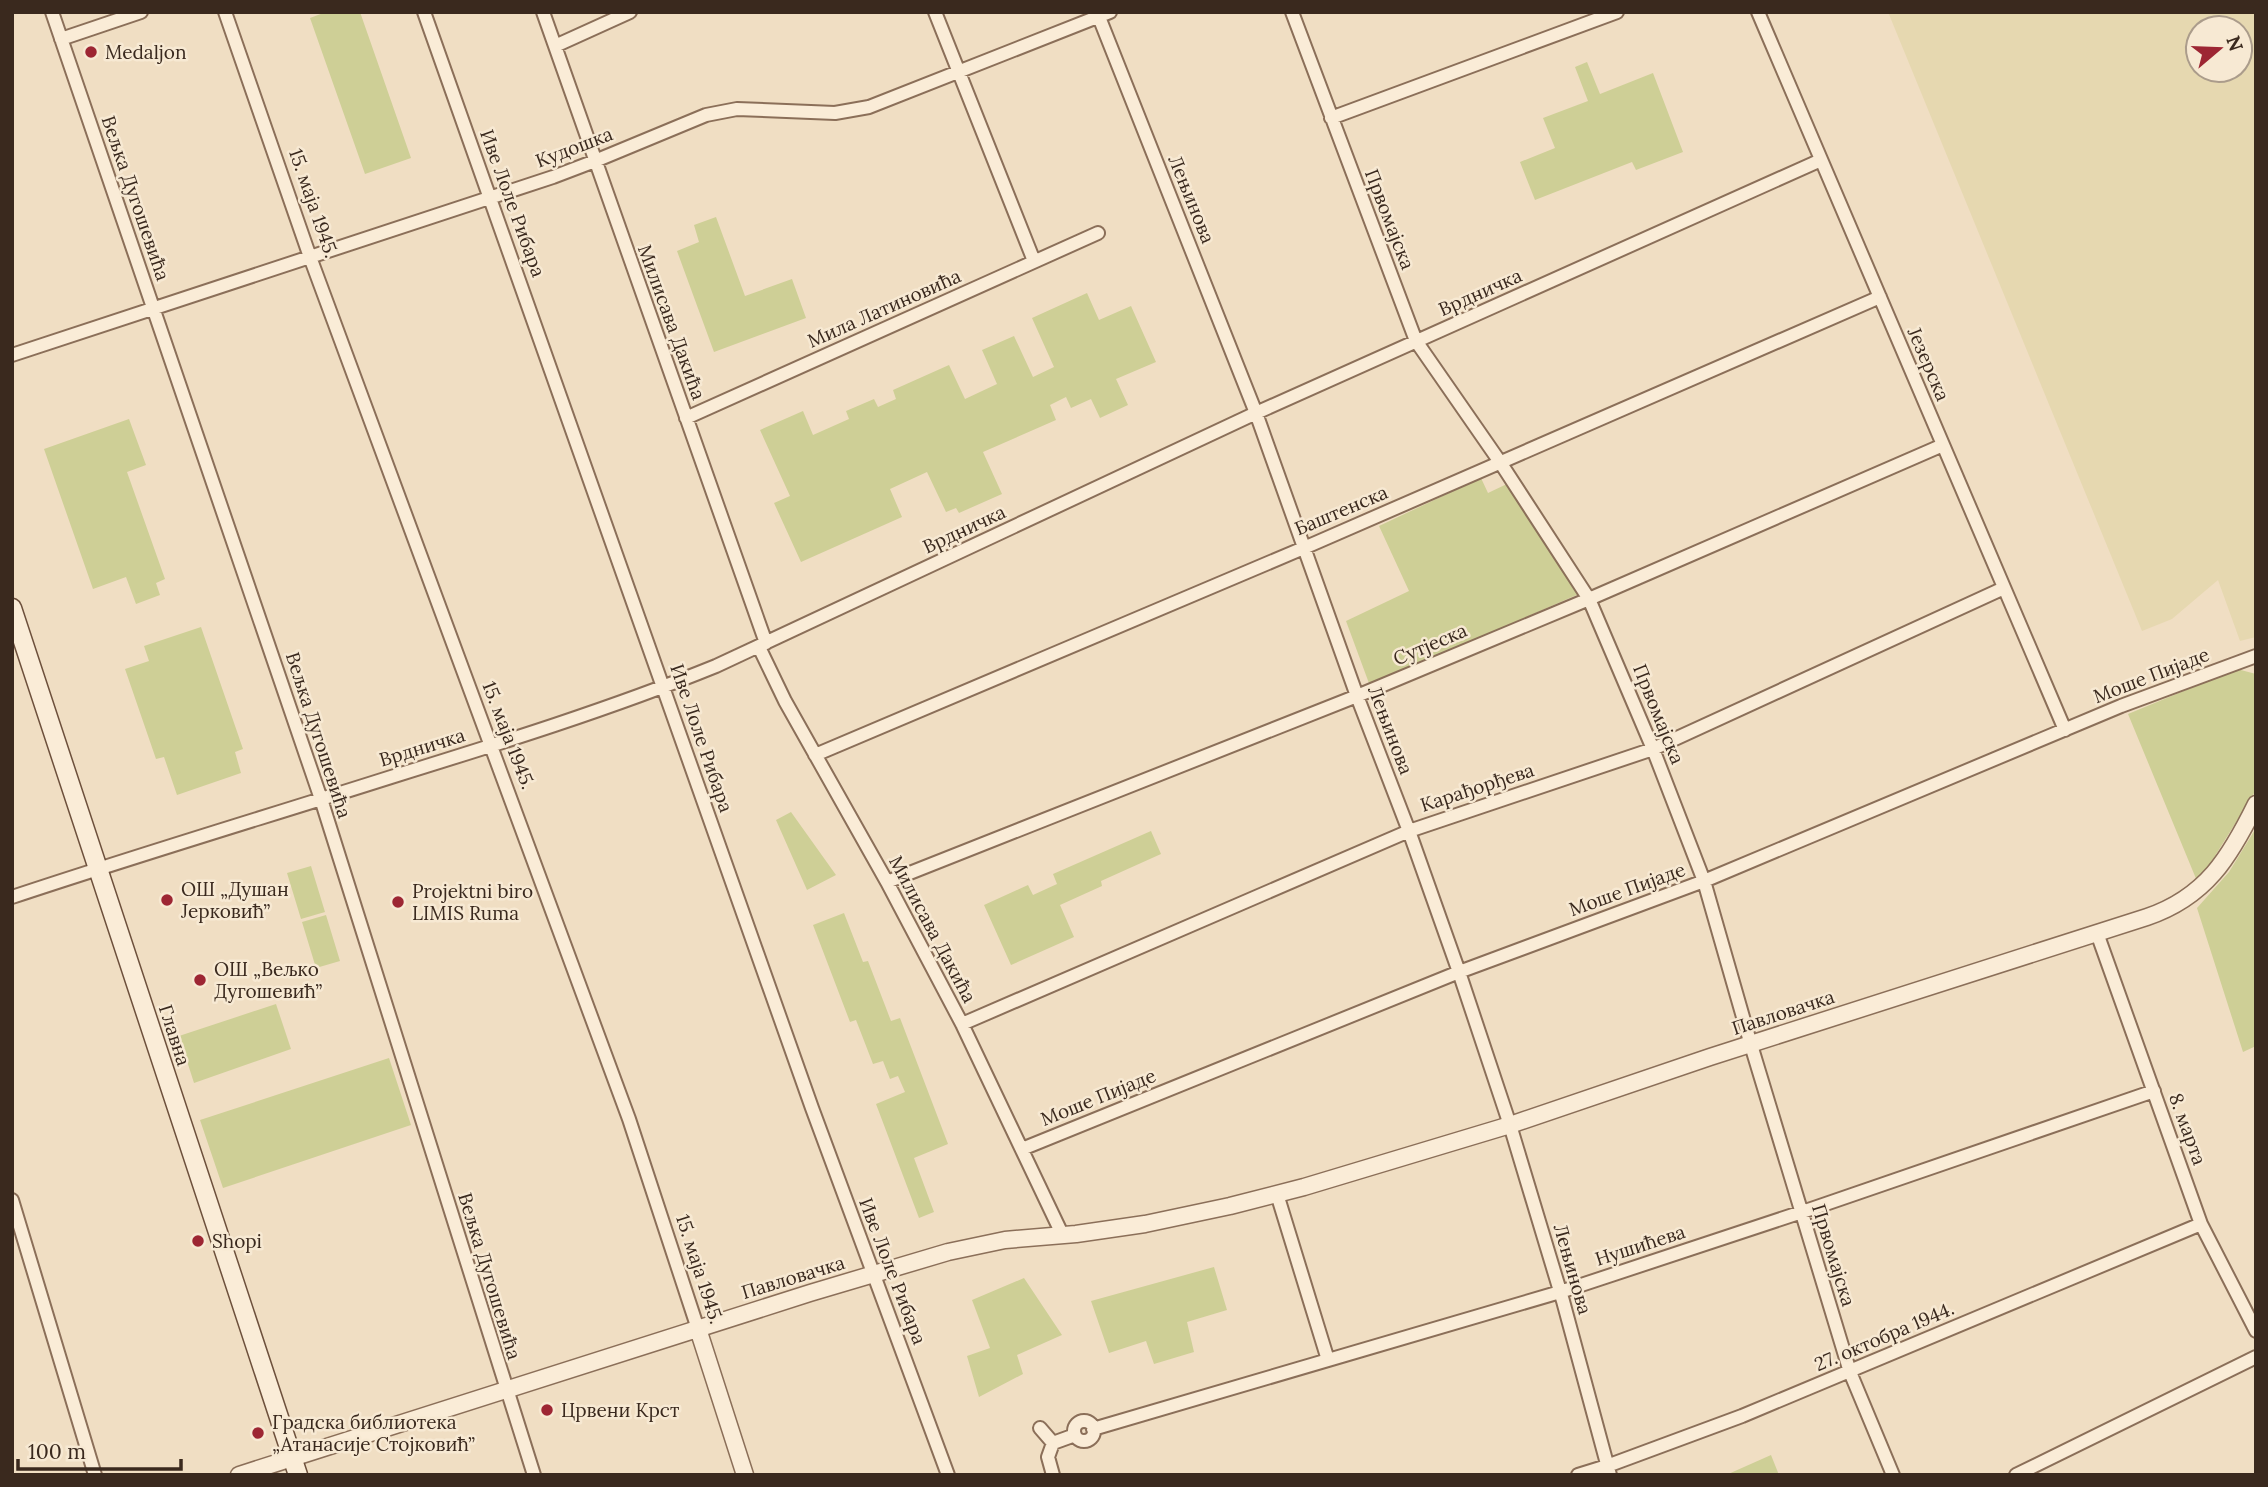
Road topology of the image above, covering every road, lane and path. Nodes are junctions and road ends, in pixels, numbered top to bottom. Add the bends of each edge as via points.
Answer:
1 (52, 12) edge
2 (141, 12) edge
3 (225, 12) edge
4 (424, 12) edge
5 (543, 12) edge
6 (629, 12) edge
7 (935, 12) edge
8 (1292, 12) edge
9 (1617, 12) edge
10 (1758, 12) edge
11 (1102, 14) edge
12 (61, 39) junction
13 (555, 46) junction
14 (958, 73) junction
15 (1331, 118) junction
16 (1821, 160) junction
17 (595, 161) junction
18 (489, 197) junction
19 (1098, 233) dead end
20 (310, 257) junction
21 (1034, 261) junction
22 (1880, 296) junction
23 (153, 308) junction
24 (1416, 341) junction
25 (12, 355) edge
26 (1256, 413) junction
27 (686, 418) junction
28 (1943, 445) junction
29 (1500, 462) junction
30 (1303, 548) junction
31 (2004, 588) junction
32 (1589, 599) junction
33 (12, 608) edge
34 (763, 645) junction
35 (2252, 662) edge
36 (664, 687) junction
37 (1357, 696) junction
38 (2065, 730) junction
39 (490, 746) junction
40 (1653, 749) junction
41 (816, 755) junction
42 (321, 799) junction
43 (2256, 804) edge
44 (1409, 831) junction
45 (99, 868) junction
46 (1704, 881) junction
47 (887, 882) junction
48 (12, 897) edge
49 (2097, 933) junction
50 (1459, 972) junction
51 (962, 1024) junction
52 (1751, 1045) junction
53 (2154, 1091) junction
54 (1510, 1125) junction
55 (1022, 1149) junction
56 (1277, 1194) junction
57 (12, 1200) edge
58 (1801, 1212) junction
59 (2201, 1224) junction
60 (1062, 1234) junction
61 (873, 1275) junction
62 (1560, 1292) junction
63 (698, 1329) junction
64 (2256, 1331) edge
65 (2256, 1357) edge
66 (1328, 1360) junction
67 (1850, 1372) junction
68 (506, 1390) junction
69 (1040, 1428) dead end
70 (1054, 1443) junction
71 (295, 1466) edge
72 (1608, 1471) edge
73 (95, 1475) edge
74 (239, 1475) edge
75 (534, 1475) edge
76 (745, 1475) edge
77 (948, 1475) edge
78 (1053, 1475) edge
79 (1578, 1475) edge
80 (1893, 1475) edge
81 (2016, 1475) edge

1 - 12 street, Вељка Дугошевића
2 - 12 street
3 - 20 street, 15. маја 1945.
4 - 18 street, Иве Лоле Рибара
5 - 13 street, Милисава Дакића
6 - 13 street
7 - 14 street
8 - 15 street, Првомајска
9 - 15 street
10 - 16 street, Језерска
11 - 14 street, Кудошка
11 - 26 street, Лењинова
12 - 23 street, Вељка Дугошевића
13 - 17 street, Милисава Дакића
14 - 17 street, Кудошка via 852,111 737,109 706,115
14 - 21 street
15 - 24 street, Првомајска
16 - 22 street, Језерска
16 - 24 street, Врдничка
17 - 18 street, Кудошка
17 - 27 street, Милисава Дакића
18 - 20 street, Кудошка
18 - 36 street, Иве Лоле Рибара
19 - 21 street, Мила Латиновића
20 - 23 street, Кудошка
20 - 39 street, 15. маја 1945.
21 - 27 street, Мила Латиновића
22 - 28 street, Језерска
22 - 29 street, Баштенска
23 - 25 street, Кудошка
23 - 42 street, Вељка Дугошевића
24 - 26 street, Врдничка
24 - 29 street, Првомајска
26 - 30 street, Лењинова
26 - 34 street, Врдничка
27 - 34 street, Милисава Дакића
28 - 31 street, Језерска
28 - 32 street, Сутјеска
29 - 30 street, Баштенска
29 - 32 street, Првомајска
30 - 37 street, Лењинова
30 - 41 street, Баштенска
31 - 38 street, Језерска
31 - 40 street, Карађорђева
32 - 37 street, Сутјеска
32 - 40 street, Првомајска
33 - 45 main road, Главна
34 - 36 street, Врдничка
34 - 41 street, Милисава Дакића via 785,701
35 - 38 street, Моше Пијаде via 2189,680
36 - 39 street, Врдничка
36 - 61 street, Иве Лоле Рибара
37 - 44 street, Лењинова
37 - 47 street, Сутјеска
38 - 46 street, Моше Пијаде
39 - 42 street, Врдничка
39 - 63 street, 15. маја 1945. via 625,1106
40 - 44 street, Карађорђева
40 - 46 street, Првомајска
41 - 47 street, Милисава Дакића
42 - 45 street, Врдничка
42 - 68 street, Вељка Дугошевића
43 - 49 street, Павловачка via 2236,842 2199,889 2171,908
44 - 50 street, Лењинова
44 - 51 street, Карађорђева
45 - 48 street, Врдничка
45 - 71 main road, Главна
46 - 50 street, Моше Пијаде
46 - 52 street, Првомајска
47 - 51 street, Милисава Дакића
49 - 52 street, Павловачка
49 - 53 street, 8. марта
50 - 54 street, Лењинова
50 - 55 street, Моше Пијаде
51 - 55 street, Милисава Дакића
52 - 54 street, Павловачка
52 - 58 street, Првомајска
53 - 58 street, Нушићева
53 - 59 street, 8. марта
54 - 56 street, Павловачка
54 - 62 street, Лењинова
55 - 60 street, Милисава Дакића
56 - 60 street, Павловачка via 1145,1224
56 - 66 street
57 - 73 street
58 - 62 street, Нушићева
58 - 67 street, Првомајска
59 - 64 street, 8. марта
59 - 67 street, 27. октобра 1944.
60 - 61 street, Павловачка via 984,1243
61 - 63 street, Павловачка
61 - 77 street, Иве Лоле Рибара
62 - 66 street, Нушићева
62 - 72 street, Лењинова
63 - 68 street, Павловачка
63 - 76 street, 15. маја 1945.
65 - 81 street
66 - 70 street, Нушићева via 1093,1429 1087,1440 1075,1435
67 - 72 street, 27. октобра 1944.
67 - 80 street, Првомајска
68 - 71 street, Павловачка
68 - 75 street, Вељка Дугошевића
69 - 70 street
70 - 78 street via 1048,1457
71 - 74 street, Павловачка
72 - 79 street, 27. октобра 1944.

